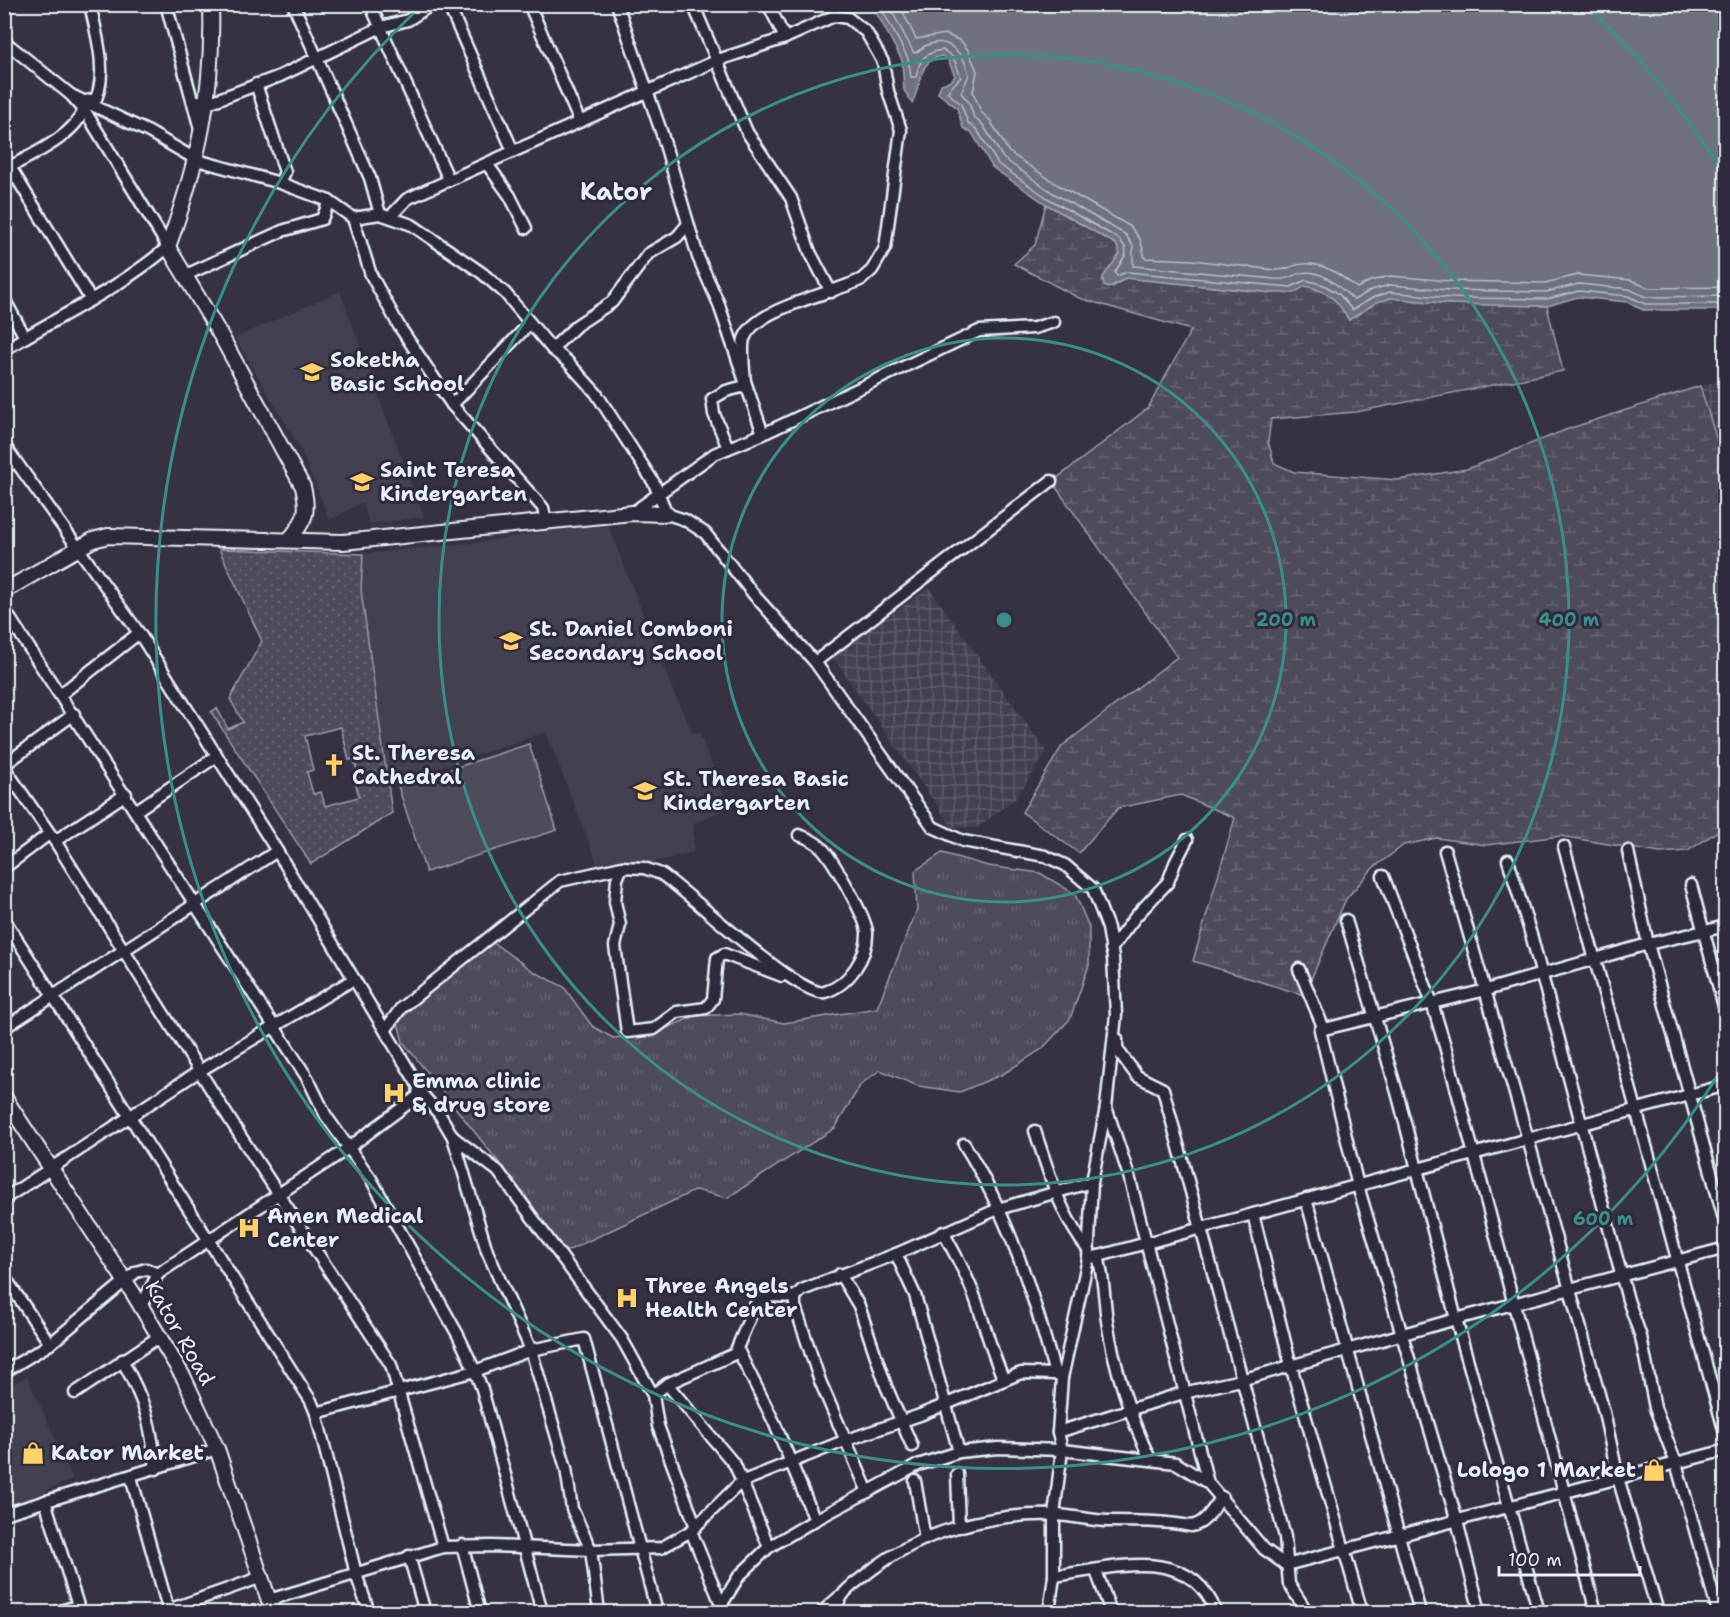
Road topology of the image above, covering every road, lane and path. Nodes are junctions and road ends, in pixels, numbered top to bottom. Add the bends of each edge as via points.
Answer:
1 (90, 4) edge
2 (166, 4) edge
3 (211, 4) edge
4 (293, 4) edge
5 (370, 4) edge
6 (432, 4) edge
7 (448, 4) edge
8 (529, 4) edge
9 (617, 4) edge
10 (693, 4) edge
11 (768, 4) edge
12 (381, 27) junction
13 (785, 38) junction
14 (4, 41) edge
15 (316, 59) junction
16 (718, 60) junction
17 (256, 84) junction
18 (648, 91) junction
19 (192, 100) junction
20 (208, 103) junction
21 (85, 106) junction
22 (579, 120) junction
23 (201, 131) junction
24 (513, 151) junction
25 (197, 160) junction
26 (7, 164) edge
27 (487, 164) junction
28 (449, 180) junction
29 (280, 183) junction
30 (329, 201) junction
31 (385, 216) junction
32 (353, 218) junction
33 (688, 224) junction
34 (526, 228) dead end
35 (168, 247) junction
36 (186, 275) junction
37 (831, 292) junction
38 (4, 299) edge
39 (91, 300) junction
40 (530, 322) junction
41 (1054, 322) dead end
42 (25, 337) junction
43 (552, 349) junction
44 (4, 350) edge
45 (745, 386) junction
46 (452, 405) junction
47 (763, 434) junction
48 (4, 445) edge
49 (728, 448) junction
50 (16, 462) junction
51 (4, 467) edge
52 (1051, 481) dead end
53 (659, 492) junction
54 (632, 513) junction
55 (667, 514) junction
56 (546, 524) junction
57 (290, 539) junction
58 (77, 549) junction
59 (4, 591) edge
60 (4, 609) edge
61 (139, 633) junction
62 (815, 662) junction
63 (61, 694) junction
64 (74, 714) junction
65 (217, 756) junction
66 (4, 766) edge
67 (126, 794) junction
68 (137, 810) junction
69 (799, 835) dead end
70 (52, 838) junction
71 (1187, 840) dead end
72 (1564, 847) dead end
73 (278, 851) junction
74 (1445, 851) dead end
75 (1628, 851) dead end
76 (1508, 860) dead end
77 (622, 867) junction
78 (4, 868) edge
79 (1383, 876) dead end
80 (1691, 885) dead end
81 (195, 903) junction
82 (4, 918) edge
83 (1346, 920) dead end
84 (1725, 926) edge
85 (1704, 932) junction
86 (1648, 944) junction
87 (1111, 946) junction
88 (125, 951) junction
89 (1595, 960) junction
90 (1299, 969) dead end
91 (1542, 975) junction
92 (354, 978) junction
93 (799, 983) junction
94 (1486, 990) junction
95 (52, 997) junction
96 (1432, 1003) junction
97 (1725, 1014) edge
98 (1376, 1018) junction
99 (273, 1024) junction
100 (4, 1028) edge
101 (386, 1029) junction
102 (1324, 1029) junction
103 (201, 1070) junction
104 (1725, 1085) edge
105 (420, 1092) junction
106 (1690, 1095) junction
107 (4, 1097) edge
108 (1106, 1107) junction
109 (1636, 1110) junction
110 (129, 1115) junction
111 (1580, 1125) junction
112 (1035, 1131) dead end
113 (453, 1137) junction
114 (1528, 1139) junction
115 (964, 1144) dead end
116 (347, 1149) junction
117 (1474, 1155) junction
118 (52, 1168) junction
119 (1417, 1169) junction
120 (1092, 1182) junction
121 (1358, 1186) junction
122 (1055, 1191) junction
123 (278, 1194) junction
124 (4, 1199) edge
125 (1306, 1199) junction
126 (998, 1209) junction
127 (1253, 1214) junction
128 (1725, 1226) edge
129 (1199, 1228) junction
130 (943, 1232) junction
131 (208, 1240) junction
132 (1146, 1243) junction
133 (1725, 1248) edge
134 (896, 1254) junction
135 (1092, 1255) junction
136 (1677, 1261) junction
137 (158, 1274) junction
138 (840, 1274) junction
139 (4, 1276) edge
140 (1623, 1276) junction
141 (126, 1282) junction
142 (1569, 1290) junction
143 (795, 1297) junction
144 (1515, 1304) junction
145 (141, 1306) junction
146 (1456, 1319) junction
147 (1401, 1335) junction
148 (160, 1336) junction
149 (50, 1344) junction
150 (531, 1350) junction
151 (1348, 1350) junction
152 (735, 1353) junction
153 (122, 1360) junction
154 (1292, 1366) junction
155 (475, 1371) junction
156 (4, 1372) edge
157 (1059, 1376) junction
158 (1004, 1380) junction
159 (1241, 1380) junction
160 (667, 1384) junction
161 (398, 1392) junction
162 (75, 1393) dead end
163 (1183, 1393) junction
164 (653, 1395) junction
165 (948, 1404) junction
166 (1131, 1409) junction
167 (316, 1413) junction
168 (902, 1421) junction
169 (1058, 1432) junction
170 (1725, 1437) edge
171 (844, 1441) junction
172 (912, 1446) dead end
173 (217, 1449) junction
174 (1062, 1450) junction
175 (1725, 1450) edge
176 (959, 1452) junction
177 (1149, 1459) junction
178 (1676, 1463) junction
179 (791, 1464) junction
180 (156, 1469) junction
181 (957, 1474) dead end
182 (131, 1477) junction
183 (1618, 1478) junction
184 (915, 1481) dead end
185 (741, 1482) junction
186 (1208, 1483) junction
187 (868, 1492) junction
188 (1563, 1493) junction
189 (1222, 1497) junction
190 (45, 1501) junction
191 (1510, 1506) junction
192 (4, 1514) edge
193 (1054, 1515) junction
194 (815, 1520) junction
195 (1457, 1521) junction
196 (959, 1527) junction
197 (694, 1529) junction
198 (1400, 1535) junction
199 (925, 1539) junction
200 (462, 1545) junction
201 (443, 1547) junction
202 (769, 1547) junction
203 (524, 1548) junction
204 (640, 1548) junction
205 (591, 1550) junction
206 (1345, 1550) junction
207 (409, 1556) junction
208 (1286, 1565) junction
209 (1096, 1571) junction
210 (356, 1574) junction
211 (1054, 1576) junction
212 (262, 1577) junction
213 (839, 1597) junction
214 (271, 1606) edge
215 (719, 1608) edge
216 (79, 1609) edge
217 (169, 1611) edge
218 (56, 1612) edge
219 (369, 1612) edge
220 (425, 1612) edge
221 (480, 1612) edge
222 (542, 1612) edge
223 (599, 1612) edge
224 (657, 1612) edge
225 (822, 1612) edge
226 (835, 1612) edge
227 (1049, 1612) edge
228 (1111, 1612) edge
229 (1216, 1612) edge
230 (1307, 1612) edge
231 (1362, 1612) edge
232 (1420, 1612) edge
233 (1480, 1612) edge
234 (1539, 1612) edge
235 (1596, 1612) edge
236 (1658, 1612) edge
237 (1718, 1612) edge

1 - 21 street via 101,86 96,99
2 - 19 street
3 - 20 street
4 - 15 street
5 - 12 street
6 - 12 street via 408,20
7 - 24 street
8 - 22 street
9 - 18 street
10 - 16 street
11 - 13 street
12 - 15 street
12 - 28 street
13 - 16 street
13 - 37 street via 834,16 856,22 883,62 900,126 890,224 882,257 862,279
14 - 21 street
15 - 17 street
15 - 31 street
16 - 18 street
16 - 37 street via 747,132 791,198 810,252
17 - 20 street
17 - 29 street via 283,162 285,172
18 - 22 street
18 - 33 street
19 - 20 street
19 - 23 street
20 - 23 street
21 - 25 street via 149,132
21 - 26 street via 77,123 44,148
21 - 35 street
22 - 24 street
23 - 25 street
24 - 27 street
25 - 29 street
25 - 35 street
26 - 39 street
27 - 28 street
27 - 34 street
28 - 31 street via 407,199
29 - 30 street
30 - 32 street
30 - 36 street via 322,219 282,231
31 - 32 street
31 - 40 street via 412,225 482,273
32 - 46 street via 371,275 399,326
33 - 43 street via 677,237 648,254 612,302 577,325
33 - 45 street
35 - 36 street
35 - 39 street
36 - 57 street via 303,487 308,505 304,522
37 - 45 street via 769,314 751,330 744,339
38 - 42 street
39 - 42 street
40 - 43 street
40 - 46 street
41 - 47 street via 1034,328 979,331
42 - 44 street
43 - 53 street via 596,393
45 - 47 street
45 - 49 street via 712,399
46 - 56 street via 543,508
47 - 49 street
48 - 50 street
49 - 53 street
50 - 51 street
50 - 58 street
52 - 62 street
53 - 54 street
53 - 55 street
54 - 55 street
54 - 56 street
55 - 62 street via 705,533
56 - 57 street via 343,542
57 - 58 street via 126,534 93,540
58 - 59 street
58 - 61 street
60 - 63 street
61 - 63 street
61 - 65 street
62 - 87 street via 933,827 963,841 1045,856 1065,865 1093,889
63 - 64 street
64 - 66 street
64 - 67 street
65 - 68 street
65 - 73 street
66 - 70 street
67 - 68 street
67 - 70 street
68 - 81 street
69 - 93 street via 823,849 862,915 867,932 864,954 852,973 837,986 817,993
70 - 78 street
70 - 88 street
71 - 87 street via 1168,882
72 - 89 street
73 - 81 street
73 - 92 street
74 - 94 street
75 - 86 street
76 - 91 street
77 - 93 street via 644,868 668,878
77 - 93 street via 617,879 615,902 620,925 615,946 627,1032 654,1029 677,1012 706,1008 713,999 717,958 724,954
77 - 101 street via 560,881 401,1008
79 - 96 street
80 - 85 street
81 - 88 street
81 - 99 street
82 - 95 street
83 - 98 street
84 - 85 street
85 - 86 street
85 - 97 street
86 - 89 street
86 - 106 street
87 - 108 street via 1116,1016
87 - 129 street via 1117,1049 1137,1076 1163,1089
88 - 95 street
88 - 103 street
89 - 91 street
89 - 109 street
90 - 102 street
91 - 94 street
91 - 111 street
92 - 99 street
92 - 101 street
94 - 96 street
94 - 114 street
95 - 100 street
95 - 110 street
96 - 98 street
96 - 117 street
98 - 102 street
98 - 119 street
99 - 103 street
99 - 116 street
101 - 105 street
102 - 121 street via 1320,1030
103 - 110 street
103 - 123 street
104 - 106 street
105 - 113 street
105 - 116 street
106 - 109 street
106 - 128 street
107 - 118 street, Kator Road
108 - 120 street
108 - 132 street
109 - 111 street
109 - 136 street
110 - 118 street
110 - 131 street
111 - 114 street
111 - 140 street
112 - 122 street
113 - 150 street via 487,1251
113 - 164 street via 498,1171 521,1199 622,1339
114 - 117 street
114 - 142 street
115 - 126 street
116 - 123 street
116 - 155 street via 371,1179
117 - 119 street
117 - 144 street
118 - 124 street
118 - 141 street, Kator Road
119 - 121 street
119 - 146 street
120 - 122 street
120 - 135 street
121 - 125 street
121 - 147 street
122 - 126 street
122 - 135 street via 1072,1231
123 - 131 street
123 - 161 street via 390,1365
125 - 127 street
125 - 151 street
126 - 130 street
126 - 157 street
127 - 129 street
127 - 154 street
129 - 132 street
129 - 159 street
130 - 134 street
130 - 158 street via 964,1270
131 - 137 street
131 - 167 street
132 - 135 street
132 - 163 street
133 - 136 street
134 - 138 street
134 - 165 street via 915,1295
135 - 157 street
135 - 166 street via 1104,1276 1111,1341
136 - 140 street
136 - 170 street
137 - 141 street via 141,1270
137 - 145 street
138 - 143 street via 802,1290
138 - 168 street via 859,1306
139 - 149 street
140 - 142 street
140 - 178 street via 1641,1337 1655,1408
141 - 145 street, Kator Road
141 - 149 street
142 - 144 street
142 - 183 street via 1604,1412
143 - 152 street via 771,1296 755,1305
143 - 171 street via 807,1345
144 - 146 street
144 - 188 street
145 - 148 street, Kator Road
146 - 147 street
146 - 191 street
147 - 151 street
147 - 195 street
148 - 153 street
148 - 173 street, Kator Road
149 - 156 street
150 - 155 street
150 - 204 street via 584,1339
150 - 205 street via 566,1468 572,1509
151 - 154 street
151 - 198 street
152 - 160 street
152 - 179 street via 738,1352
153 - 162 street
153 - 180 street via 144,1399
154 - 159 street
154 - 206 street
155 - 161 street
155 - 203 street
157 - 158 street via 1021,1373
157 - 169 street
158 - 165 street
159 - 163 street
159 - 208 street via 1285,1537
160 - 164 street
160 - 185 street via 723,1449
161 - 167 street
161 - 201 street
163 - 166 street
163 - 186 street
164 - 197 street via 658,1426
165 - 168 street
165 - 176 street
166 - 169 street
166 - 177 street
167 - 210 street
168 - 171 street
168 - 172 street
169 - 174 street
171 - 179 street
171 - 187 street
173 - 180 street
173 - 212 street, Kator Road
174 - 176 street via 998,1448
174 - 177 street
174 - 193 street
175 - 178 street
176 - 187 street via 918,1465
177 - 186 street via 1176,1463
178 - 183 street
178 - 237 street
179 - 185 street
179 - 194 street
180 - 182 street
181 - 196 street
182 - 190 street
182 - 217 street
183 - 188 street
183 - 236 street
184 - 199 street
185 - 197 street
185 - 202 street
186 - 189 street
187 - 194 street
188 - 191 street
188 - 235 street
189 - 193 street via 1204,1521 1191,1526
189 - 208 street via 1264,1548
190 - 192 street
190 - 216 street
191 - 195 street
191 - 234 street
193 - 196 street via 996,1518
193 - 211 street
194 - 202 street
195 - 198 street
195 - 233 street
196 - 199 street
197 - 204 street via 661,1548
197 - 215 street
198 - 206 street
198 - 232 street
199 - 213 street via 884,1560
200 - 201 street
200 - 203 street
200 - 221 street
201 - 207 street
202 - 215 street via 739,1576
203 - 205 street
203 - 222 street
204 - 205 street
204 - 224 street
205 - 223 street
206 - 208 street
206 - 231 street
207 - 210 street
207 - 220 street
208 - 230 street via 1289,1584
209 - 211 street
209 - 228 street
209 - 229 street via 1168,1566 1182,1571 1205,1592
210 - 214 street
210 - 219 street
211 - 227 street
212 - 214 street, Kator Road
212 - 217 street
213 - 225 street
213 - 226 street
216 - 218 street

